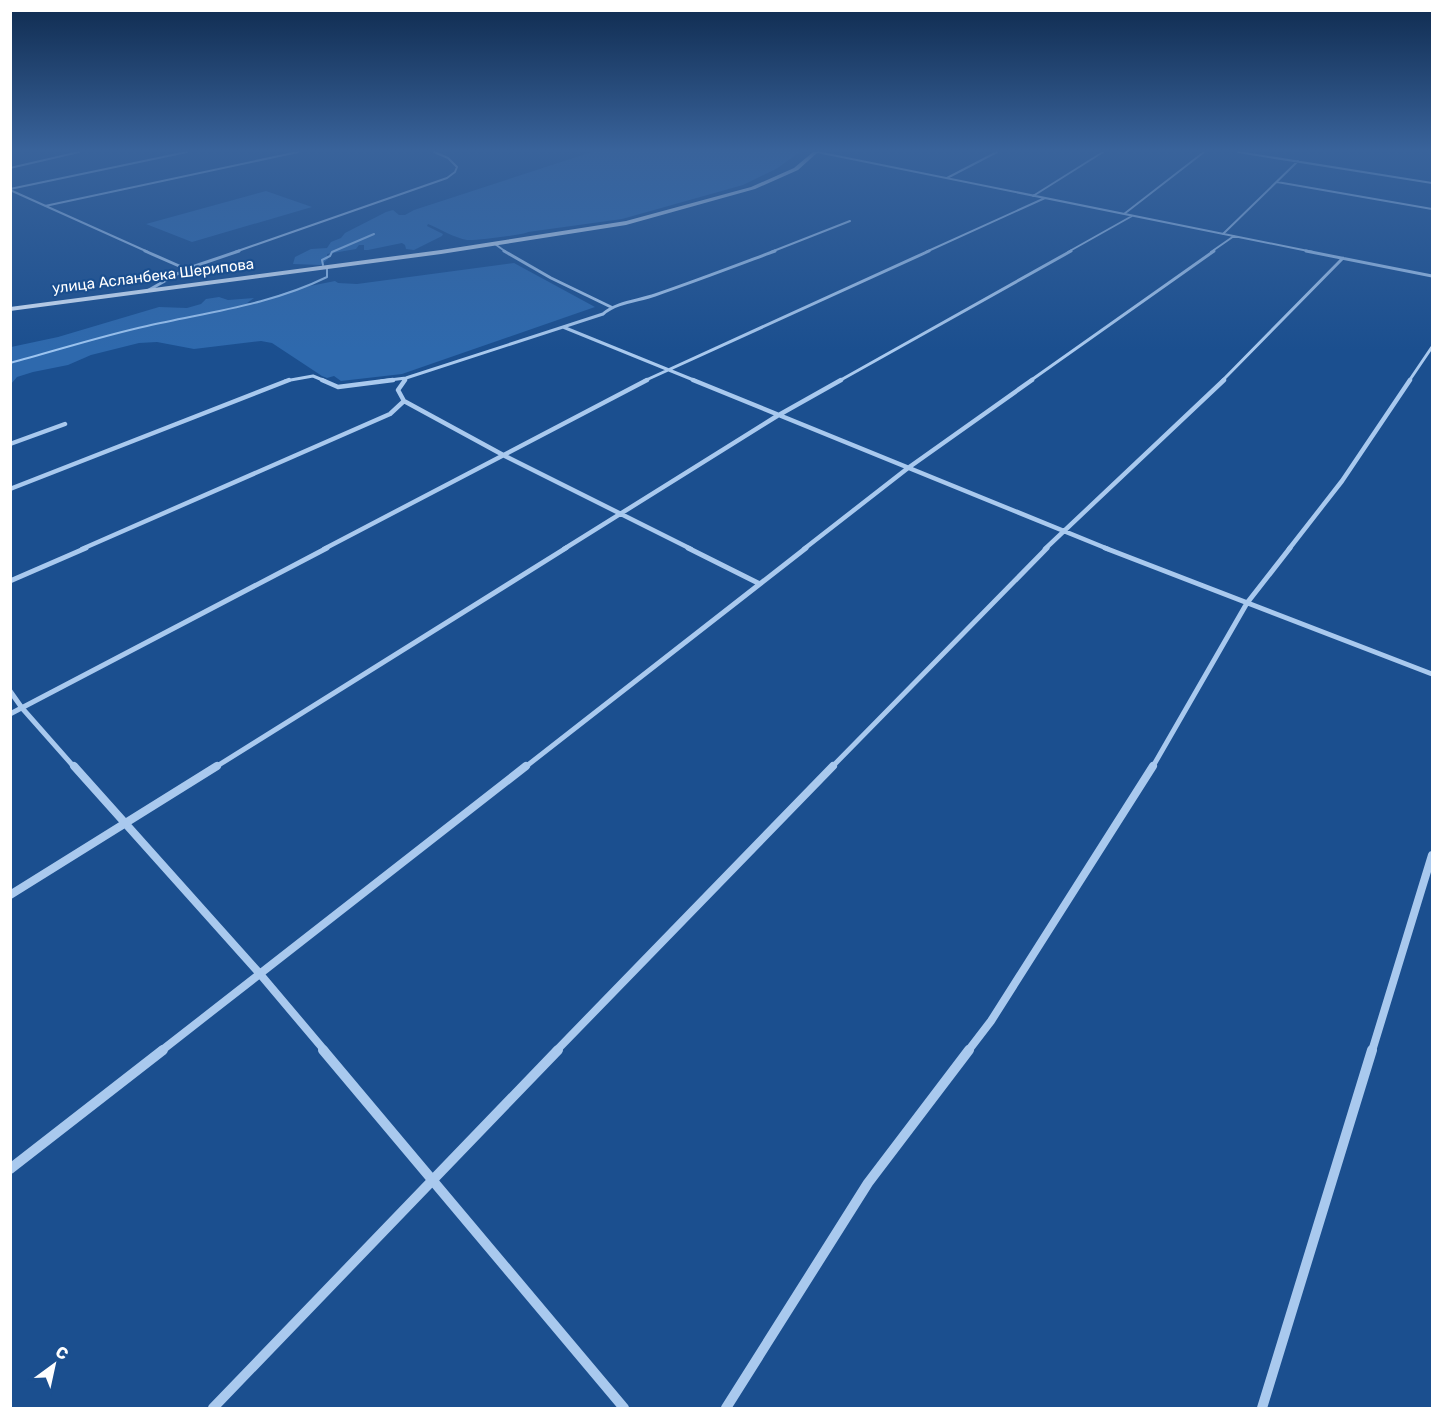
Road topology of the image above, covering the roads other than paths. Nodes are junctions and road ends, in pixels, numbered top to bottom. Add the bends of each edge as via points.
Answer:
1 (72, 218) edge
2 (333, 218) edge
3 (642, 218) edge
4 (1000, 218) edge
5 (1128, 218) edge
6 (1143, 218) edge
7 (1239, 218) edge
8 (850, 221) dead end
9 (1223, 234) junction
10 (1234, 236) junction
11 (495, 243) junction
12 (1343, 258) junction
13 (186, 269) junction
14 (1432, 276) edge
15 (147, 291) junction
16 (611, 307) junction
17 (10, 309) edge
18 (563, 327) junction
19 (1432, 346) edge
20 (666, 370) junction
21 (406, 378) junction
22 (404, 401) junction
23 (777, 416) junction
24 (65, 424) dead end
25 (10, 444) edge
26 (505, 456) junction
27 (908, 468) junction
28 (10, 489) edge
29 (620, 513) junction
30 (1063, 531) junction
31 (10, 581) edge
32 (760, 584) junction
33 (1247, 603) junction
34 (1432, 674) edge
35 (10, 691) edge
36 (22, 708) junction
37 (10, 714) edge
38 (125, 824) junction
39 (1432, 855) edge
40 (10, 895) edge
41 (260, 974) junction
42 (10, 1169) edge
43 (433, 1178) junction
44 (213, 1408) edge
45 (624, 1408) edge
46 (726, 1408) edge
47 (1262, 1408) edge

1 - 13 street
2 - 13 street
3 - 11 main road, улица Асланбека Шерипова
4 - 20 street
5 - 23 street
6 - 9 street
7 - 9 street
8 - 16 street via 702,279
9 - 10 street
10 - 12 street
10 - 27 street
11 - 15 main road, улица Асланбека Шерипова
11 - 16 street via 541,274
12 - 14 street
12 - 30 street via 1188,416
13 - 15 street
15 - 17 main road, улица Асланбека Шерипова
16 - 18 street via 603,314
18 - 20 street
18 - 21 street
19 - 33 street via 1342,481
20 - 23 street
20 - 26 street
21 - 22 street via 398,390
21 - 28 street via 338,387 313,376 291,379
22 - 26 street
22 - 31 street via 390,414
23 - 27 street
23 - 29 street
24 - 25 street
26 - 29 street
26 - 36 street
27 - 30 street
27 - 32 street
29 - 32 street
29 - 38 street
30 - 33 street
30 - 43 street
32 - 41 street
33 - 34 street
33 - 46 street via 1173,735 991,1022 868,1183
35 - 36 street
36 - 37 street
36 - 38 street
38 - 40 street
38 - 41 street
39 - 47 street
41 - 42 street
41 - 43 street
43 - 44 street
43 - 45 street

